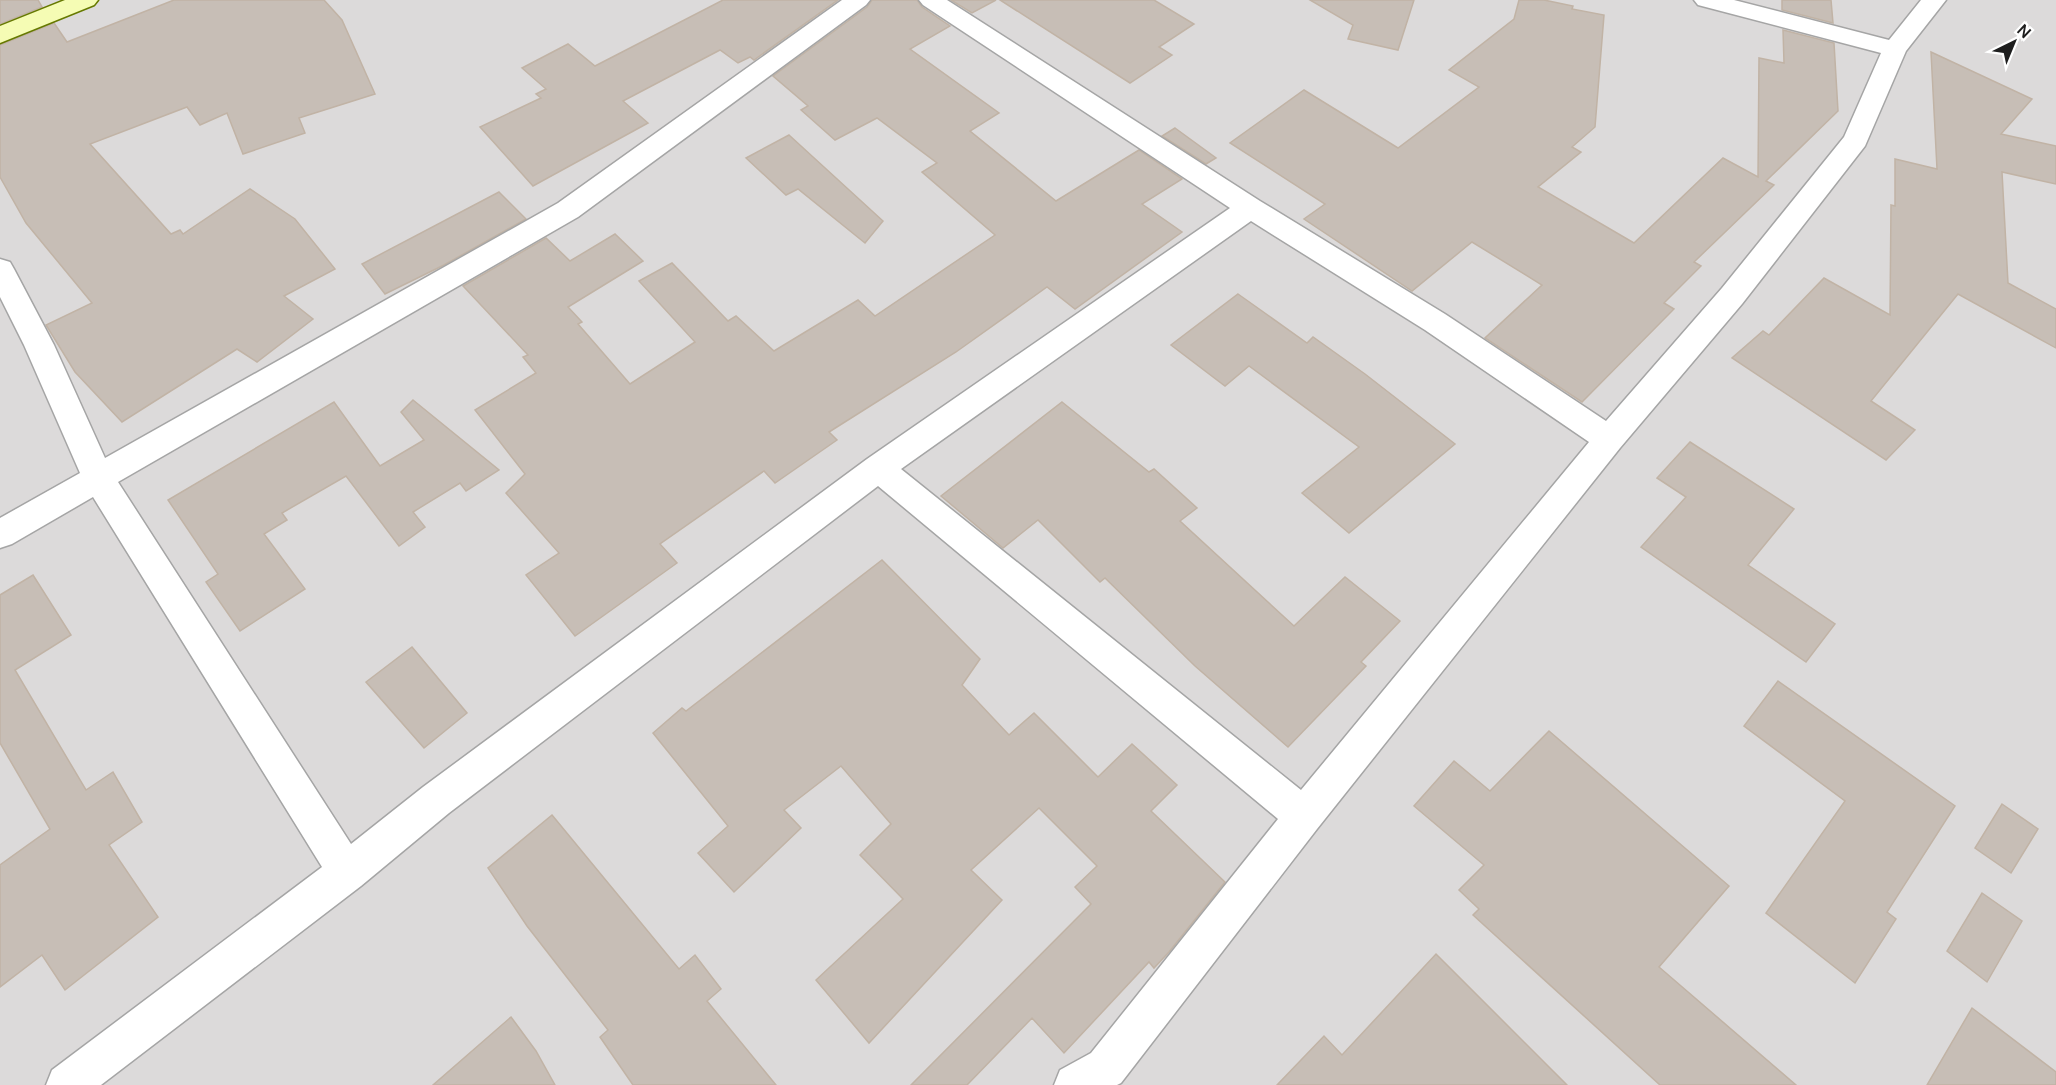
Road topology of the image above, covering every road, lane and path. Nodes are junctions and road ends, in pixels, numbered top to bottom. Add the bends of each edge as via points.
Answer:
1 (87, 0) edge
2 (858, 0) edge
3 (931, 0) edge
4 (1706, 0) edge
5 (1934, 0) edge
6 (0, 35) edge
7 (1895, 49) junction
8 (1250, 208) junction
9 (0, 268) edge
10 (1609, 439) junction
11 (878, 468) junction
12 (99, 478) junction
13 (0, 534) edge
14 (1304, 816) junction
15 (347, 872) junction
16 (1100, 1079) edge
17 (67, 1085) edge

1 - 6 street
2 - 12 street via 568,210
3 - 8 street
4 - 7 street
5 - 7 street
7 - 10 street via 1856,141 1732,296
8 - 10 street via 1435,322
8 - 11 street
9 - 12 street
10 - 14 street
11 - 14 street
11 - 15 street via 436,800
12 - 13 street
12 - 15 street
14 - 16 street
15 - 17 street

